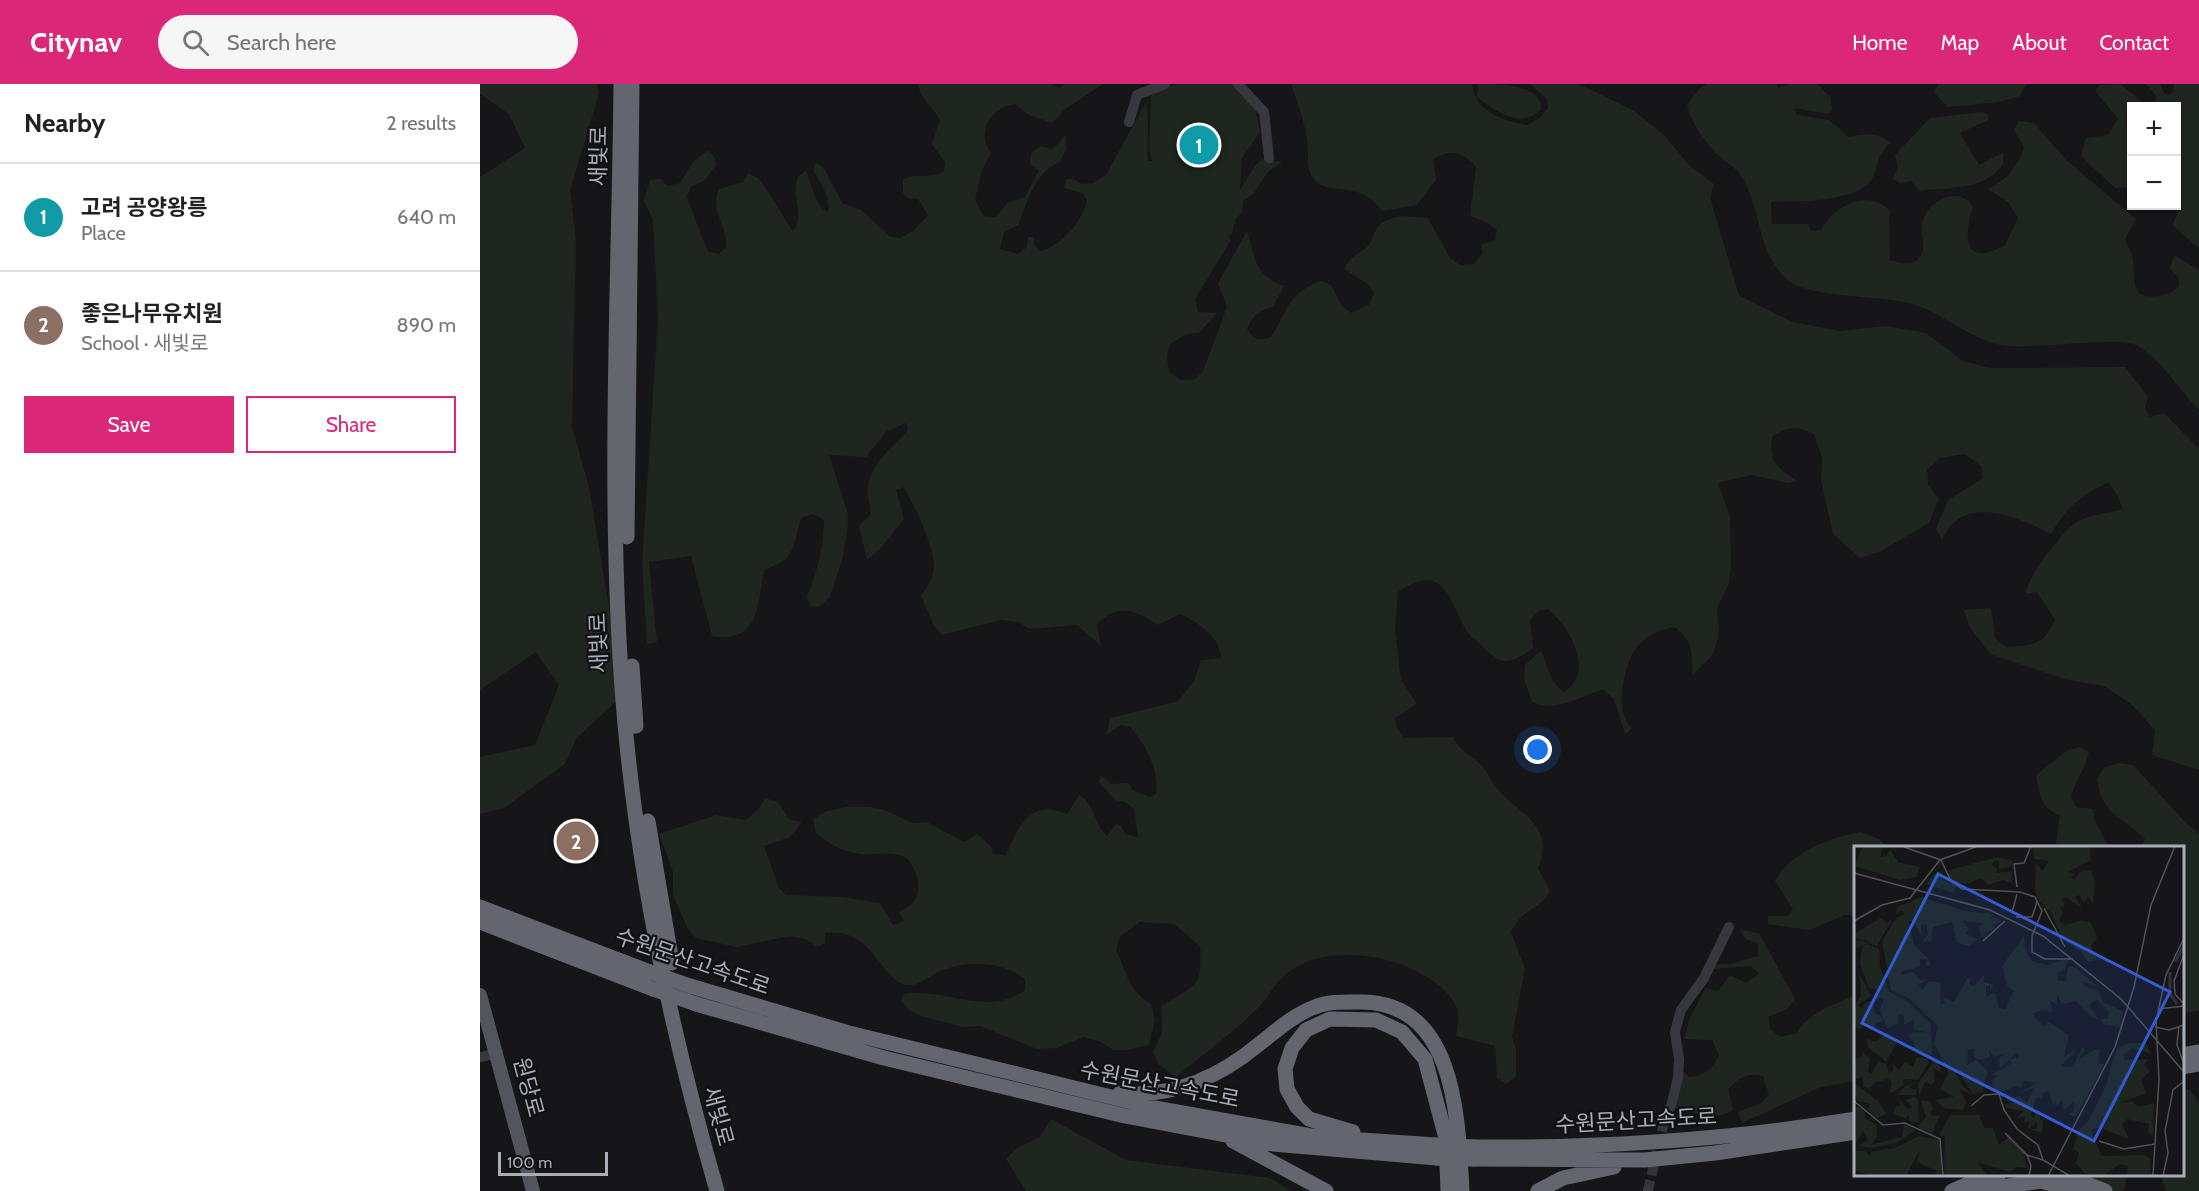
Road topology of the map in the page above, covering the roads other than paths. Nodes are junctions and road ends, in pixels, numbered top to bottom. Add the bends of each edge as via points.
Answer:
1 (621, 84) edge
2 (632, 84) edge
3 (1165, 84) edge
4 (1238, 84) edge
5 (1129, 122) dead end
6 (1269, 158) dead end
7 (625, 641) junction
8 (480, 907) edge
9 (480, 922) edge
10 (1729, 927) dead end
11 (480, 995) edge
12 (2199, 1052) edge
13 (498, 1053) junction
14 (2184, 1055) edge
15 (480, 1057) edge
16 (2199, 1064) edge
17 (2184, 1067) edge
18 (1065, 1088) junction
19 (1666, 1114) tunnel mouth
20 (1854, 1119) edge
21 (1854, 1132) edge
22 (1222, 1136) junction
23 (1392, 1142) junction
24 (1436, 1151) junction
25 (1474, 1153) junction
26 (1645, 1160) junction
27 (717, 1175) junction
28 (1992, 1176) edge
29 (2066, 1176) edge
30 (533, 1191) edge
31 (717, 1191) edge
32 (727, 1191) edge
33 (1326, 1191) edge
34 (1448, 1191) edge
35 (1462, 1191) edge
36 (1538, 1191) edge
37 (1952, 1191) edge
38 (1974, 1191) edge
39 (2076, 1191) edge
40 (2105, 1191) edge

1 - 7 highway, 새빛로 via 616,485
2 - 7 highway, 새빛로
3 - 5 street via 1137,95
4 - 6 street via 1264,112
7 - 27 highway, 새빛로 via 623,701 649,860 664,944
8 - 18 highway, 수원문산고속도로, bridge via 690,986 849,1033
9 - 22 highway, 수원문산고속도로, bridge via 696,1004 906,1063 1104,1112
10 - 19 street via 1704,978 1681,1010 1675,1032 1677,1078
11 - 13 main road, 원당로
12 - 14 highway
13 - 15 street
13 - 30 main road, 원당로
16 - 17 highway
18 - 23 highway, 수원문산고속도로 via 1317,1137
18 - 35 highway via 1135,1095 1177,1091 1235,1062 1284,1024 1314,1007 1337,1002 1377,1002 1409,1014 1430,1035 1444,1064 1460,1137
20 - 25 highway, 수원문산고속도로 via 1666,1143
21 - 26 highway, 수원문산고속도로
22 - 24 highway, 수원문산고속도로 via 1351,1152
22 - 33 highway
23 - 24 highway, 수원문산고속도로
23 - 34 highway via 1309,1119 1297,1107 1287,1089 1285,1069 1292,1048 1306,1030 1330,1019 1350,1018 1376,1020 1402,1032 1425,1059 1438,1103 1446,1138
24 - 25 highway, 수원문산고속도로, bridge
25 - 26 highway, 수원문산고속도로
26 - 36 highway via 1563,1178
27 - 31 highway, 새빛로
27 - 32 highway, 새빛로
28 - 37 highway
29 - 40 highway
38 - 39 highway via 2041,1180

